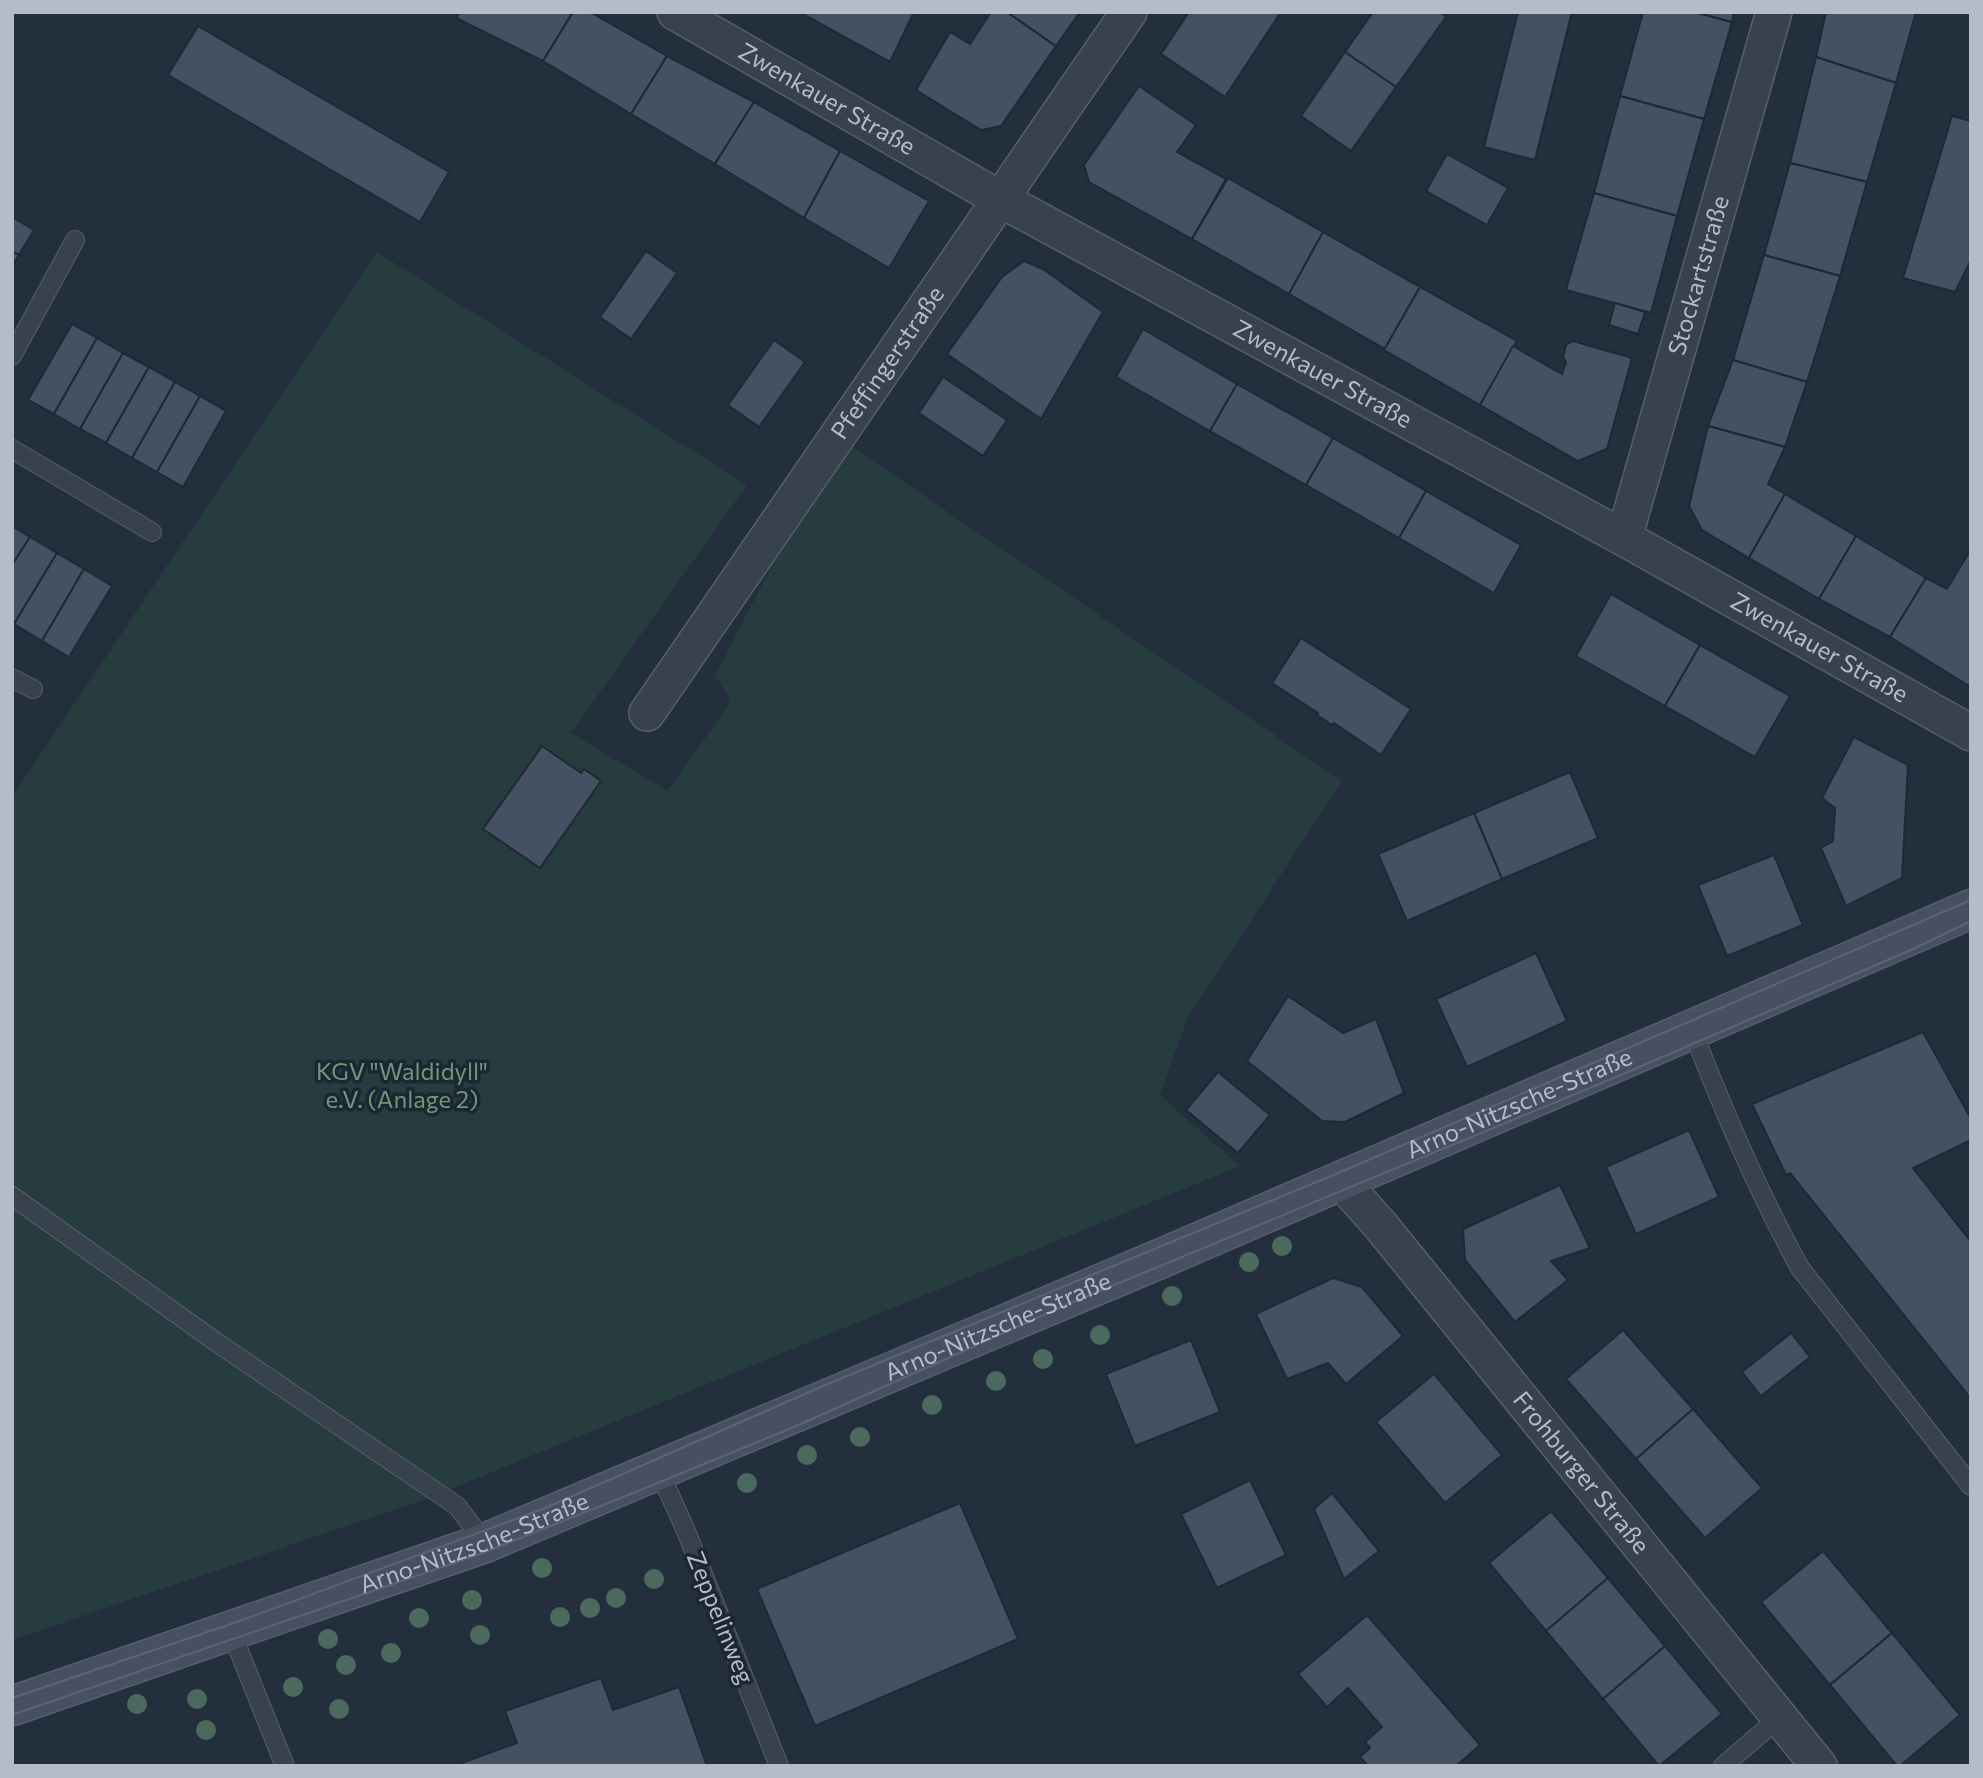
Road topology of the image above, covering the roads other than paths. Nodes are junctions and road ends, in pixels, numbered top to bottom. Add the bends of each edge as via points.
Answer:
1 (675, 12) edge
2 (1129, 12) edge
3 (1774, 12) edge
4 (1000, 199) junction
5 (75, 240) dead end
6 (12, 356) edge
7 (12, 449) edge
8 (152, 532) dead end
9 (1624, 538) junction
10 (12, 678) edge
11 (33, 689) dead end
12 (647, 713) dead end
13 (1971, 733) edge
14 (1971, 909) edge
15 (1692, 1029) junction
16 (1341, 1181) junction
17 (12, 1196) edge
18 (659, 1471) junction
19 (1971, 1486) edge
20 (485, 1544) junction
21 (231, 1631) junction
22 (12, 1706) edge
23 (1780, 1717) junction
24 (285, 1766) edge
25 (779, 1766) edge
26 (1723, 1766) edge
27 (1819, 1766) edge

1 - 4 street, Zwenkauer Straße
2 - 4 street, Pfeffingerstraße
3 - 9 street, Stockartstraße
4 - 9 street, Zwenkauer Straße
4 - 12 street, Pfeffingerstraße
5 - 6 lane
7 - 8 lane
9 - 13 street, Zwenkauer Straße
10 - 11 lane
14 - 15 main road, Arno-Nitzsche-Straße
15 - 16 main road, Arno-Nitzsche-Straße
15 - 19 lane via 1800,1268
16 - 18 main road, Arno-Nitzsche-Straße
16 - 23 street, Frohburger Straße
17 - 20 lane via 457,1506
18 - 20 main road, Arno-Nitzsche-Straße
18 - 25 lane, Zeppelinweg
20 - 21 main road, Arno-Nitzsche-Straße
21 - 22 main road, Arno-Nitzsche-Straße
21 - 24 lane
23 - 26 lane
23 - 27 street, Frohburger Straße

